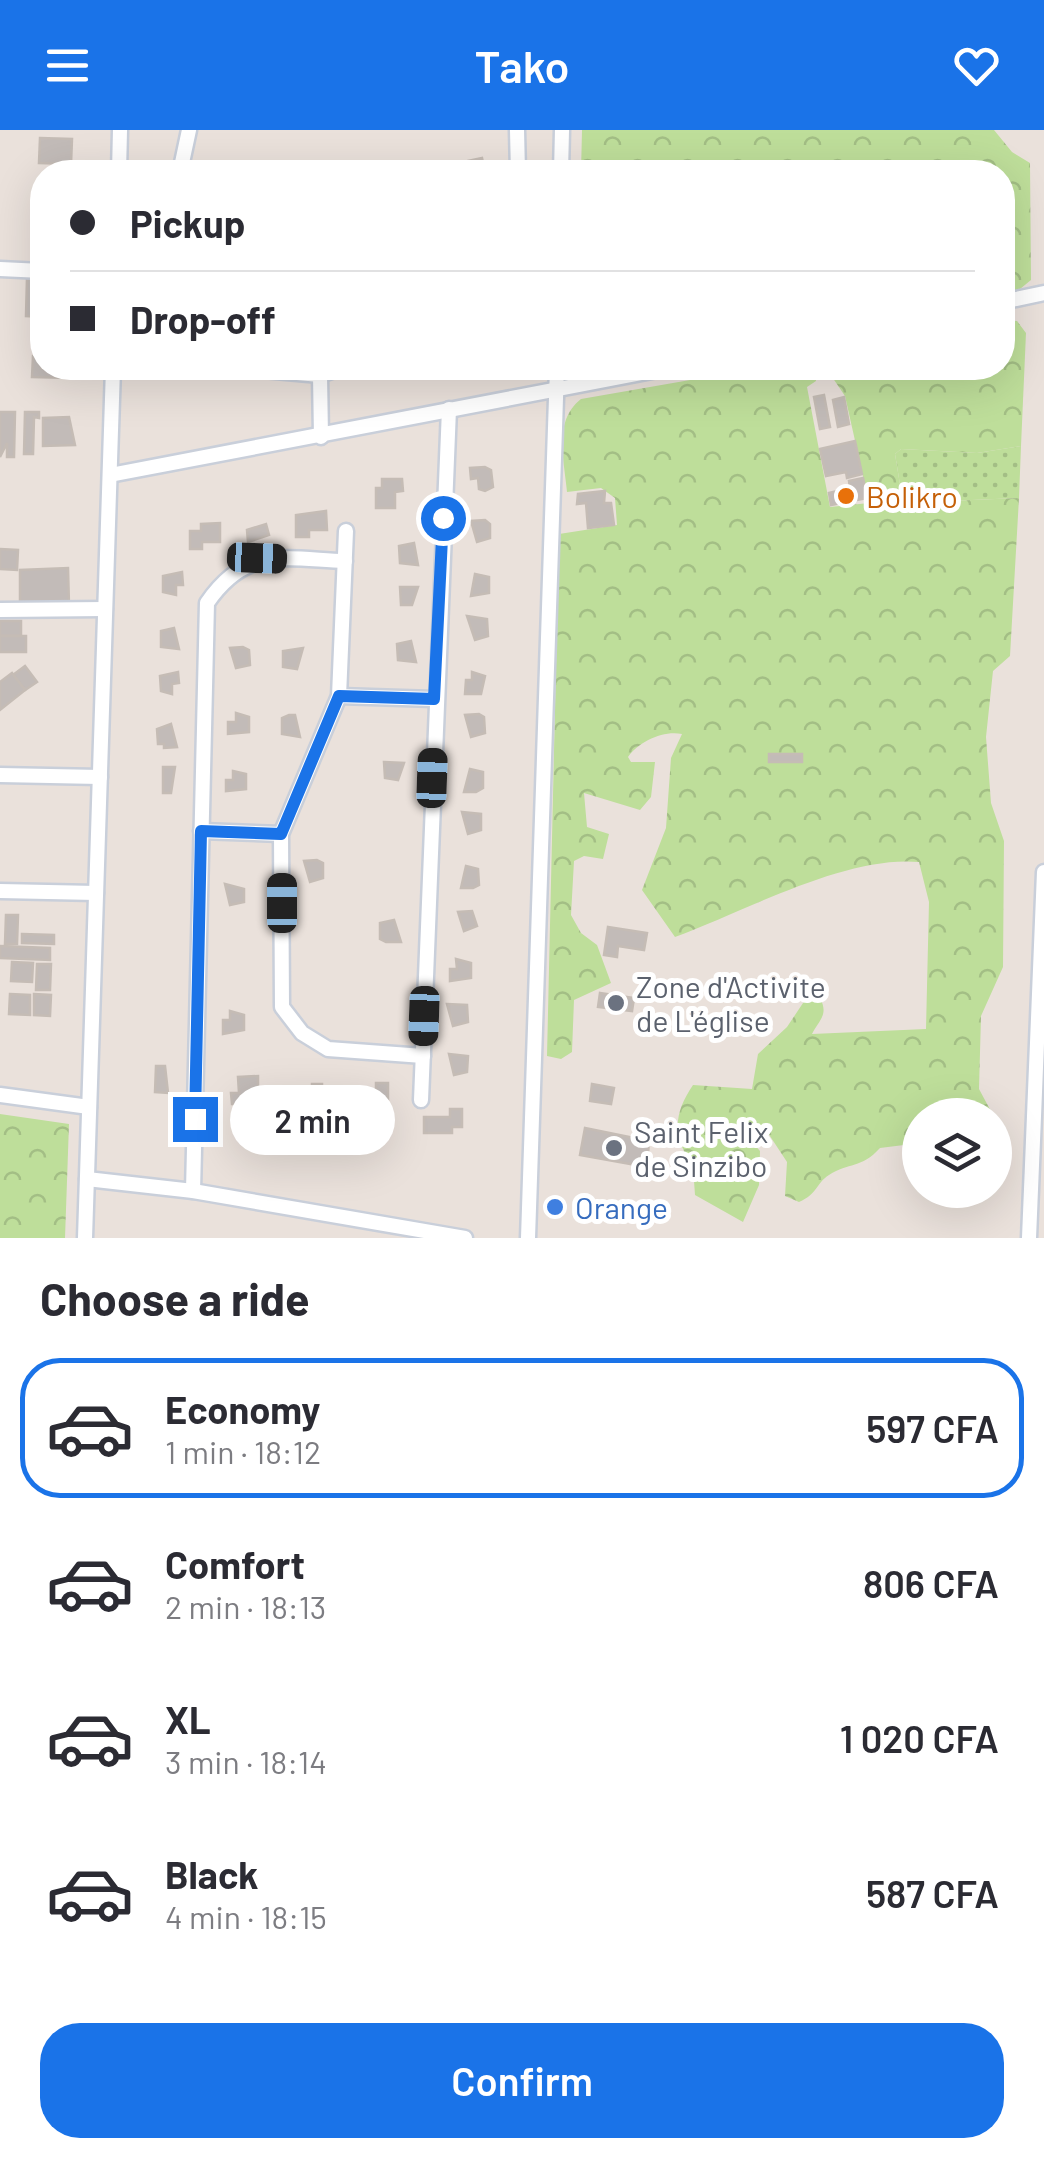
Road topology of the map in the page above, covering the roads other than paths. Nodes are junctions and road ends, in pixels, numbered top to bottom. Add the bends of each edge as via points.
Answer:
1 (120, 130) edge
2 (189, 130) edge
3 (517, 130) edge
4 (562, 130) edge
5 (119, 160) edge
6 (183, 160) edge
7 (518, 160) edge
8 (561, 160) edge
9 (0, 270) edge
10 (30, 271) edge
11 (1044, 294) edge
12 (1015, 300) edge
13 (113, 380) edge
14 (320, 380) edge
15 (556, 380) edge
16 (607, 380) edge
17 (556, 390) junction
18 (449, 409) junction
19 (321, 437) junction
20 (110, 475) junction
21 (346, 532) dead end
22 (345, 561) junction
23 (105, 609) junction
24 (0, 610) edge
25 (339, 696) junction
26 (434, 699) junction
27 (0, 774) edge
28 (100, 777) junction
29 (201, 831) junction
30 (281, 834) junction
31 (1044, 872) edge
32 (0, 891) edge
33 (96, 893) junction
34 (423, 1056) junction
35 (0, 1095) edge
36 (422, 1100) dead end
37 (89, 1107) junction
38 (88, 1179) junction
39 (194, 1191) junction
40 (86, 1238) edge
41 (465, 1238) edge
42 (528, 1238) edge
43 (1029, 1238) edge

1 - 5 street
2 - 6 street
3 - 7 street
4 - 8 street
9 - 10 street
11 - 12 street
13 - 20 street
14 - 19 street
15 - 17 street
16 - 17 street
17 - 18 street
17 - 42 street
18 - 19 street
18 - 26 street
19 - 20 street
20 - 23 street
21 - 22 street
22 - 25 street
22 - 29 street via 257,558 224,578 207,603
23 - 24 street
23 - 28 street
25 - 26 street
25 - 30 street
26 - 34 street
27 - 28 street
28 - 33 street
29 - 30 street
29 - 39 street
30 - 34 street via 282,1006 302,1033 328,1049
31 - 43 street
32 - 33 street
33 - 37 street
34 - 36 street
35 - 37 street
37 - 38 street
38 - 39 street
38 - 40 street
39 - 41 street

